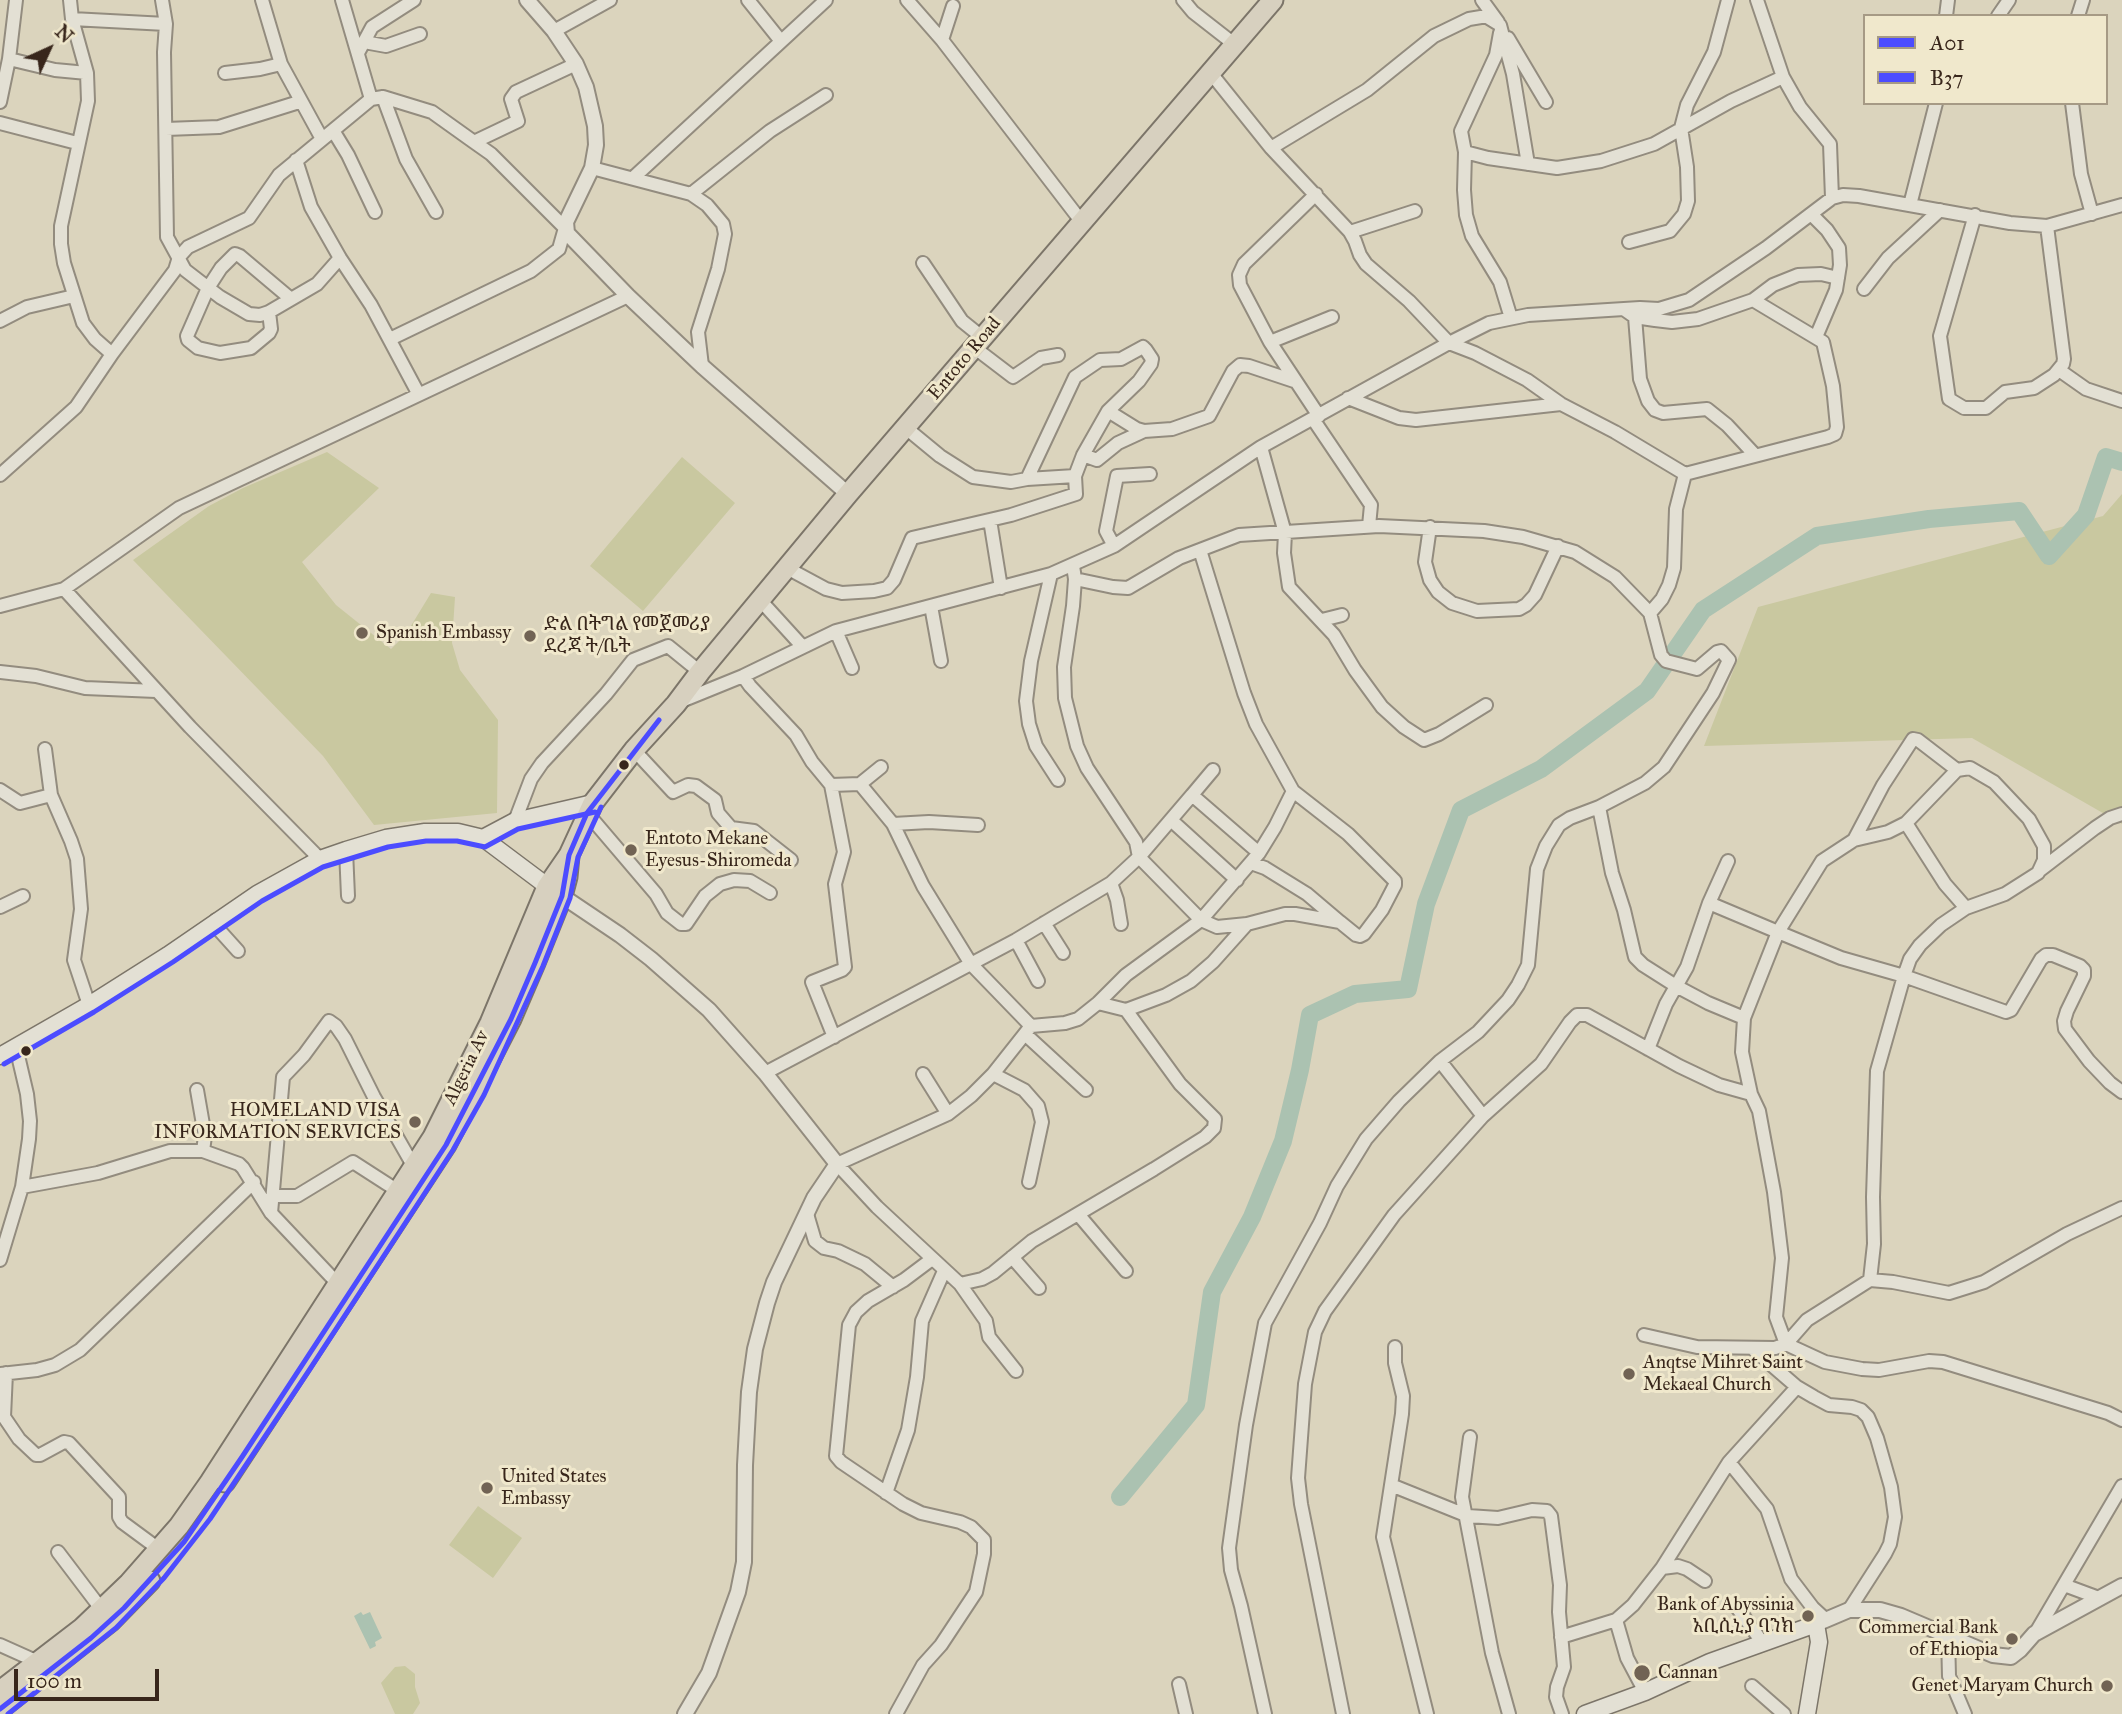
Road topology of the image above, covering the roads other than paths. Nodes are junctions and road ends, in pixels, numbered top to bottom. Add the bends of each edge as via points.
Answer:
1 (16, 0) edge
2 (70, 0) edge
3 (162, 0) edge
4 (262, 0) edge
5 (342, 0) edge
6 (414, 0) edge
7 (527, 0) edge
8 (748, 0) edge
9 (826, 0) edge
10 (907, 0) edge
11 (1183, 0) edge
12 (1272, 0) edge
13 (1482, 0) edge
14 (1728, 0) edge
15 (1757, 0) edge
16 (605, 1) edge
17 (953, 6) dead end
18 (72, 19) junction
19 (166, 24) junction
20 (1500, 25) junction
21 (554, 31) junction
22 (420, 34) dead end
23 (780, 40) junction
24 (942, 40) junction
25 (1234, 44) junction
26 (361, 48) junction
27 (9, 59) junction
28 (281, 64) junction
29 (576, 64) junction
30 (1210, 72) junction
31 (87, 73) junction
32 (225, 73) dead end
33 (3, 75) edge
34 (1783, 77) junction
35 (826, 95) dead end
36 (377, 98) junction
37 (0, 102) edge
38 (299, 102) junction
39 (1546, 102) dead end
40 (1935, 105) edge
41 (2072, 105) edge
42 (0, 122) edge
43 (1681, 128) junction
44 (166, 129) junction
45 (334, 132) junction
46 (322, 139) junction
47 (474, 142) junction
48 (77, 143) junction
49 (1271, 148) junction
50 (1465, 152) junction
51 (296, 160) junction
52 (1528, 164) junction
53 (592, 168) junction
54 (633, 177) junction
55 (691, 194) junction
56 (1316, 194) junction
57 (1832, 198) junction
58 (1910, 205) junction
59 (2122, 205) edge
60 (1940, 210) junction
61 (1415, 211) dead end
62 (374, 212) dead end
63 (436, 212) dead end
64 (1811, 214) junction
65 (2092, 214) junction
66 (1975, 215) junction
67 (1082, 220) junction
68 (2047, 226) junction
69 (565, 228) junction
70 (1350, 232) junction
71 (1629, 242) dead end
72 (179, 257) junction
73 (340, 258) junction
74 (923, 263) dead end
75 (1838, 278) junction
76 (208, 288) junction
77 (1864, 289) dead end
78 (74, 296) junction
79 (628, 296) junction
80 (291, 299) junction
81 (1754, 300) junction
82 (269, 312) junction
83 (1630, 314) junction
84 (1332, 317) dead end
85 (1511, 318) junction
86 (0, 321) edge
87 (1816, 337) junction
88 (390, 339) junction
89 (1270, 342) junction
90 (979, 343) junction
91 (1449, 343) junction
92 (112, 354) junction
93 (1058, 355) dead end
94 (702, 366) junction
95 (2059, 370) junction
96 (1294, 381) junction
97 (418, 394) junction
98 (1348, 398) junction
99 (2122, 401) edge
100 (1561, 404) junction
101 (1108, 411) junction
102 (1316, 417) junction
103 (906, 428) junction
104 (1144, 431) junction
105 (1261, 447) junction
106 (1083, 455) junction
107 (1755, 455) junction
108 (1150, 474) dead end
109 (1685, 474) junction
110 (0, 475) edge
111 (1075, 476) junction
112 (1027, 479) junction
113 (848, 495) junction
114 (990, 520) junction
115 (1369, 526) junction
116 (1430, 527) junction
117 (1285, 533) junction
118 (1114, 546) junction
119 (1558, 546) junction
120 (1200, 550) junction
121 (787, 568) junction
122 (1074, 572) junction
123 (1051, 574) junction
124 (1001, 588) junction
125 (64, 589) junction
126 (761, 601) junction
127 (0, 606) edge
128 (930, 606) junction
129 (1650, 613) junction
130 (1342, 615) dead end
131 (1322, 620) junction
132 (836, 631) junction
133 (803, 646) junction
134 (942, 661) dead end
135 (852, 668) dead end
136 (0, 672) edge
137 (699, 672) junction
138 (743, 676) junction
139 (156, 691) junction
140 (676, 704) junction
141 (1486, 705) dead end
142 (45, 749) dead end
143 (634, 750) junction
144 (881, 767) dead end
145 (1213, 770) dead end
146 (1957, 770) junction
147 (1058, 780) dead end
148 (860, 784) junction
149 (831, 785) junction
150 (0, 790) edge
151 (1293, 791) junction
152 (51, 795) junction
153 (1192, 795) junction
154 (1599, 807) junction
155 (590, 808) junction
156 (2122, 814) edge
157 (1171, 820) junction
158 (515, 821) junction
159 (1906, 823) junction
160 (893, 824) junction
161 (978, 825) dead end
162 (483, 838) junction
163 (1854, 840) junction
164 (346, 850) junction
165 (1139, 857) junction
166 (1255, 858) junction
167 (320, 859) junction
168 (790, 860) dead end
169 (1728, 861) dead end
170 (2038, 873) junction
171 (1237, 880) junction
172 (1111, 883) junction
173 (554, 892) junction
174 (770, 893) dead end
175 (23, 896) dead end
176 (348, 896) dead end
177 (1709, 903) junction
178 (0, 907) edge
179 (1966, 908) junction
180 (216, 920) junction
181 (1201, 920) junction
182 (1340, 922) junction
183 (1044, 923) junction
184 (1121, 924) dead end
185 (1247, 924) junction
186 (1778, 932) junction
187 (1016, 940) junction
188 (238, 951) dead end
189 (1063, 953) dead end
190 (971, 964) junction
191 (1903, 976) junction
192 (1038, 981) dead end
193 (1676, 986) junction
194 (1098, 1003) junction
195 (89, 1005) junction
196 (1126, 1010) junction
197 (1744, 1018) junction
198 (1028, 1030) junction
199 (834, 1037) junction
200 (16, 1047) junction
201 (1648, 1049) junction
202 (0, 1056) edge
203 (1440, 1061) junction
204 (765, 1073) junction
205 (923, 1073) dead end
206 (993, 1074) junction
207 (197, 1090) dead end
208 (1086, 1090) dead end
209 (2122, 1092) edge
210 (1751, 1094) junction
211 (948, 1114) junction
212 (1483, 1116) junction
213 (203, 1151) junction
214 (837, 1164) junction
215 (414, 1167) junction
216 (254, 1182) junction
217 (1029, 1182) dead end
218 (22, 1187) junction
219 (398, 1191) junction
220 (273, 1196) junction
221 (2122, 1208) edge
222 (271, 1213) junction
223 (807, 1214) junction
224 (1078, 1214) junction
225 (1012, 1257) junction
226 (932, 1259) junction
227 (0, 1260) edge
228 (944, 1271) junction
229 (1126, 1271) dead end
230 (1870, 1280) junction
231 (960, 1284) junction
232 (339, 1285) junction
233 (893, 1287) junction
234 (1039, 1288) dead end
235 (1644, 1335) dead end
236 (1786, 1343) junction
237 (1395, 1347) dead end
238 (1753, 1349) junction
239 (1016, 1371) dead end
240 (3, 1373) edge
241 (1797, 1387) junction
242 (2122, 1420) edge
243 (1470, 1437) dead end
244 (1730, 1462) junction
245 (1391, 1485) junction
246 (2122, 1486) edge
247 (886, 1493) junction
248 (1468, 1516) junction
249 (160, 1550) junction
250 (58, 1552) dead end
251 (1662, 1568) junction
252 (1705, 1581) dead end
253 (2064, 1585) junction
254 (2122, 1586) edge
255 (2099, 1598) junction
256 (1736, 1606) dead end
257 (102, 1610) junction
258 (1849, 1610) junction
259 (1616, 1620) junction
260 (1821, 1622) junction
261 (2035, 1634) junction
262 (1948, 1636) junction
263 (1561, 1637) junction
264 (1762, 1642) junction
265 (0, 1645) edge
266 (38, 1662) junction
267 (1179, 1684) dead end
268 (1752, 1686) dead end
269 (0, 1691) edge
270 (1645, 1692) junction
271 (0, 1709) edge
272 (685, 1714) edge
273 (895, 1714) edge
274 (1186, 1714) edge
275 (1265, 1714) edge
276 (1343, 1714) edge
277 (1427, 1714) edge
278 (1510, 1714) edge
279 (1562, 1714) edge
280 (1585, 1714) edge
281 (1784, 1714) edge
282 (1807, 1714) edge
283 (1965, 1714) edge

1 - 27 street
2 - 18 street
3 - 19 street
4 - 28 street
5 - 26 street
6 - 26 street via 377,22
7 - 21 street
8 - 23 street
9 - 23 street
10 - 24 street
11 - 25 street
12 - 25 main road, Entoto Road
13 - 20 street
14 - 43 street via 1714,51
15 - 34 street
16 - 21 street
17 - 24 street
18 - 19 street
18 - 31 street
19 - 44 street
20 - 39 street
20 - 49 street via 1480,17 1444,31 1367,90
20 - 50 street via 1496,55 1461,131
20 - 52 street
21 - 29 street
22 - 26 street via 386,46
23 - 54 street
24 - 67 street
25 - 30 main road, Entoto Road
26 - 36 street
27 - 31 street
27 - 33 street
28 - 32 street
28 - 38 street
29 - 47 street via 516,92 511,102 518,121
29 - 53 street via 595,126
30 - 49 street
30 - 67 main road, Entoto Road
31 - 48 street via 88,101
33 - 37 street
34 - 43 street
34 - 57 street via 1830,144
35 - 55 street via 770,131
36 - 45 street
36 - 47 street via 432,112
36 - 63 street
38 - 44 street via 219,127
38 - 46 street
40 - 58 street
41 - 65 street via 2081,173
42 - 48 street
43 - 52 street via 1654,144 1601,161 1557,168
43 - 71 street via 1687,167 1684,214 1670,231
44 - 72 street via 167,236
45 - 46 street
45 - 62 street
46 - 51 street
47 - 69 street
48 - 78 street via 61,226 64,263
49 - 56 street
50 - 52 street
50 - 85 street via 1466,215 1472,236 1500,282
51 - 72 street via 271,184 249,218 192,244
51 - 73 street via 311,207
53 - 54 street
53 - 69 street
54 - 55 street
55 - 94 street via 707,205 725,234 698,332
56 - 70 street
56 - 89 street via 1244,264 1239,275
57 - 58 street via 1859,195
57 - 64 street
58 - 60 street
59 - 65 street
60 - 66 street
60 - 77 street via 1888,258
61 - 70 street
64 - 75 street via 1839,248
64 - 83 street via 1689,300 1659,309 1640,308
65 - 68 street
66 - 68 street
66 - 95 street via 1940,335 1949,399 1964,408 1986,408 2005,392 2034,388
67 - 90 main road, Entoto Road
68 - 95 street via 2064,359
69 - 79 street
69 - 88 street via 559,249 531,271
70 - 91 street via 1366,264
72 - 76 street via 185,270
72 - 92 street via 175,270
73 - 80 street via 317,284
73 - 88 street
74 - 90 street
75 - 81 street via 1798,275 1773,285
75 - 87 street
76 - 80 street via 237,254
76 - 82 street via 249,314
76 - 82 street via 187,336 198,348 228,353 257,346 271,329
78 - 86 street via 27,307
78 - 92 street via 89,332
79 - 94 street
79 - 97 street
80 - 82 street
81 - 83 street via 1698,319 1672,322
81 - 87 street
83 - 85 street
83 - 107 street via 1640,379 1655,410 1662,414 1707,409
84 - 89 street
85 - 91 street via 1489,323
87 - 107 street via 1823,342 1829,362 1835,434
88 - 97 street
89 - 96 street
90 - 93 street via 1013,377 1041,358
90 - 103 main road, Entoto Road
91 - 98 street
91 - 100 street via 1527,380
92 - 110 street via 76,407
94 - 113 street
95 - 99 street via 2086,389
96 - 102 street
96 - 104 street via 1240,365 1209,415 1172,429
97 - 125 street via 179,508
98 - 100 street via 1416,420
98 - 102 street
100 - 109 street
101 - 104 street
101 - 106 street
101 - 112 street via 1152,364 1143,348 1121,359 1100,360 1075,377
102 - 105 street
102 - 115 street via 1371,505
103 - 112 street via 973,477 1010,482
103 - 113 main road, Entoto Road
104 - 106 street via 1097,460
105 - 117 street
105 - 118 street
106 - 111 street
107 - 109 street
108 - 118 street via 1117,476 1106,531
109 - 129 street via 1676,509 1674,568 1662,599
111 - 112 street
111 - 114 street via 1076,495
113 - 121 main road, Entoto Road
114 - 121 street via 912,538 891,585 874,591 842,593
114 - 124 street
115 - 116 street
115 - 117 street
116 - 119 street via 1484,531
116 - 119 street via 1425,562 1430,580 1452,603 1477,611 1526,606
117 - 120 street via 1239,535
117 - 131 street via 1289,587
118 - 122 street
119 - 129 street via 1615,577
120 - 122 street via 1128,588
120 - 151 street via 1248,704
121 - 126 main road, Entoto Road
122 - 123 street
122 - 165 street via 1065,698 1087,768 1136,842
123 - 124 street
123 - 147 street via 1026,701 1037,746
124 - 128 street
125 - 127 street
125 - 139 street
126 - 133 street
126 - 137 main road, Entoto Road
128 - 132 street
128 - 134 street
129 - 154 street via 1666,661 1697,669 1721,651 1730,660 1664,766 1645,783
130 - 131 street
131 - 141 street via 1382,706 1420,738 1439,734
132 - 133 street
132 - 135 street
133 - 138 street
136 - 139 street via 85,688
137 - 140 main road, Entoto Road
137 - 158 street via 668,646 634,660 542,763
138 - 140 street
138 - 149 street via 796,735
139 - 167 street
140 - 143 main road, Entoto Road
142 - 152 street
143 - 155 main road, Entoto Road
143 - 168 street via 673,792 696,786 715,800 718,813 731,828 754,831
144 - 148 street
145 - 153 street
146 - 159 street
146 - 163 street via 1913,739
146 - 170 street via 1970,768 1994,782 2029,819 2044,846
148 - 149 street
148 - 160 street
149 - 199 street via 844,852 835,884 845,967 812,982
150 - 152 street via 20,803
151 - 166 street
151 - 182 street via 1348,834 1395,881 1364,934 1356,935
152 - 195 street via 77,859 81,909 74,960
153 - 157 street
153 - 166 street
154 - 193 street via 1632,950 1643,965
154 - 203 street via 1559,825 1546,846 1533,894 1528,965 1518,985 1478,1032
155 - 158 main road
155 - 173 main road, Entoto Road
155 - 174 street via 667,913 681,924 686,924 705,896 720,884 750,881
156 - 170 street via 2095,828
157 - 165 street
157 - 171 street
158 - 162 main road
159 - 163 street
159 - 179 street
160 - 161 street
160 - 190 street via 923,886
162 - 164 main road via 425,832
162 - 173 main road
163 - 186 street via 1822,861
164 - 167 main road
164 - 176 street
165 - 172 street
165 - 181 street
166 - 171 street
166 - 182 street
167 - 180 main road
169 - 177 street
170 - 179 street via 2006,894
171 - 181 street
172 - 183 street
172 - 184 street
173 - 204 street via 620,934 682,986
173 - 215 main road, Algeria Av via 433,1138
173 - 271 main road, Algeria Av via 511,1019 446,1145 203,1514 164,1565 111,1621
175 - 178 street
177 - 186 street
177 - 193 street
179 - 191 street via 1920,945
180 - 188 street
180 - 195 main road
181 - 185 street via 1217,926
181 - 194 street via 1126,975
182 - 185 street via 1285,914
183 - 187 street
183 - 189 street
185 - 196 street via 1191,981
186 - 191 street
186 - 197 street
187 - 190 street
187 - 192 street
190 - 198 street
190 - 199 street
191 - 209 street via 2006,1012 2046,955 2080,966 2084,975 2067,1011 2065,1029
191 - 230 street via 1877,1072
193 - 197 street
193 - 201 street
194 - 196 street
194 - 198 street via 1078,1018
195 - 200 main road
196 - 224 street via 1180,1084 1216,1119 1214,1128
197 - 210 street via 1742,1052
198 - 206 street
198 - 208 street
199 - 204 street
200 - 202 main road
200 - 218 street via 30,1121
201 - 210 street via 1719,1085
201 - 212 street via 1587,1015 1577,1014 1541,1064
203 - 212 street
203 - 275 street via 1399,1101 1356,1154 1265,1323 1229,1548
204 - 214 street
205 - 211 street
206 - 211 street
206 - 217 street via 1024,1090 1038,1107 1042,1122
207 - 213 street
210 - 236 street via 1759,1111 1774,1192 1782,1258 1776,1317
211 - 214 street
212 - 276 street via 1394,1215 1315,1332 1305,1384 1298,1478
213 - 216 street via 239,1164
213 - 218 street via 170,1151 99,1173
214 - 223 street
214 - 226 street
215 - 219 main road, Algeria Av
215 - 220 street via 345,1039 329,1021 283,1077
216 - 222 street
216 - 240 street via 80,1350 55,1365
218 - 227 street
219 - 220 street via 353,1162 297,1196
219 - 232 main road, Algeria Av
220 - 222 street
221 - 230 street via 1984,1282 1950,1293
222 - 232 street
223 - 233 street via 816,1241 824,1248 865,1264
223 - 272 street via 774,1282 755,1349 748,1392 744,1562 738,1592 709,1673
224 - 225 street
224 - 229 street
225 - 231 street via 982,1279
225 - 234 street
226 - 228 street
226 - 233 street
228 - 231 street
228 - 247 street via 922,1321 908,1430
230 - 236 street via 1807,1320
231 - 239 street via 986,1321 989,1337
232 - 249 main road, Algeria Av
233 - 247 street via 868,1301 849,1325 836,1456
235 - 238 street via 1697,1347
236 - 238 street
236 - 242 street via 1825,1362 1862,1369 1943,1362
237 - 245 street via 1403,1396
238 - 241 street
240 - 249 street via 4,1417 19,1440 36,1455 69,1443 119,1497 120,1519
241 - 244 street
241 - 258 street via 1829,1405 1852,1407 1868,1417 1889,1478 1895,1517 1890,1544
243 - 248 street via 1462,1483
244 - 251 street
244 - 260 street via 1767,1509 1791,1579
245 - 248 street
245 - 277 street via 1383,1537
246 - 253 street
247 - 273 street via 921,1513 971,1527 984,1540 976,1592 941,1646 922,1665
248 - 263 street via 1498,1518 1532,1510 1547,1511 1551,1516
248 - 278 street via 1492,1653
249 - 257 main road, Algeria Av
250 - 257 street
251 - 252 street via 1678,1566
251 - 259 street
253 - 255 street
253 - 261 street
254 - 255 street
255 - 261 street
256 - 264 street
257 - 266 main road, Algeria Av
258 - 260 street
258 - 262 street via 1880,1610
259 - 263 street
259 - 270 street
260 - 264 main road
260 - 282 main road
261 - 262 street via 2011,1657
262 - 283 street via 1948,1676
263 - 279 street via 1564,1667 1556,1697
264 - 270 main road
265 - 266 street
266 - 269 main road, Algeria Av
267 - 274 street
268 - 281 street
270 - 280 main road

